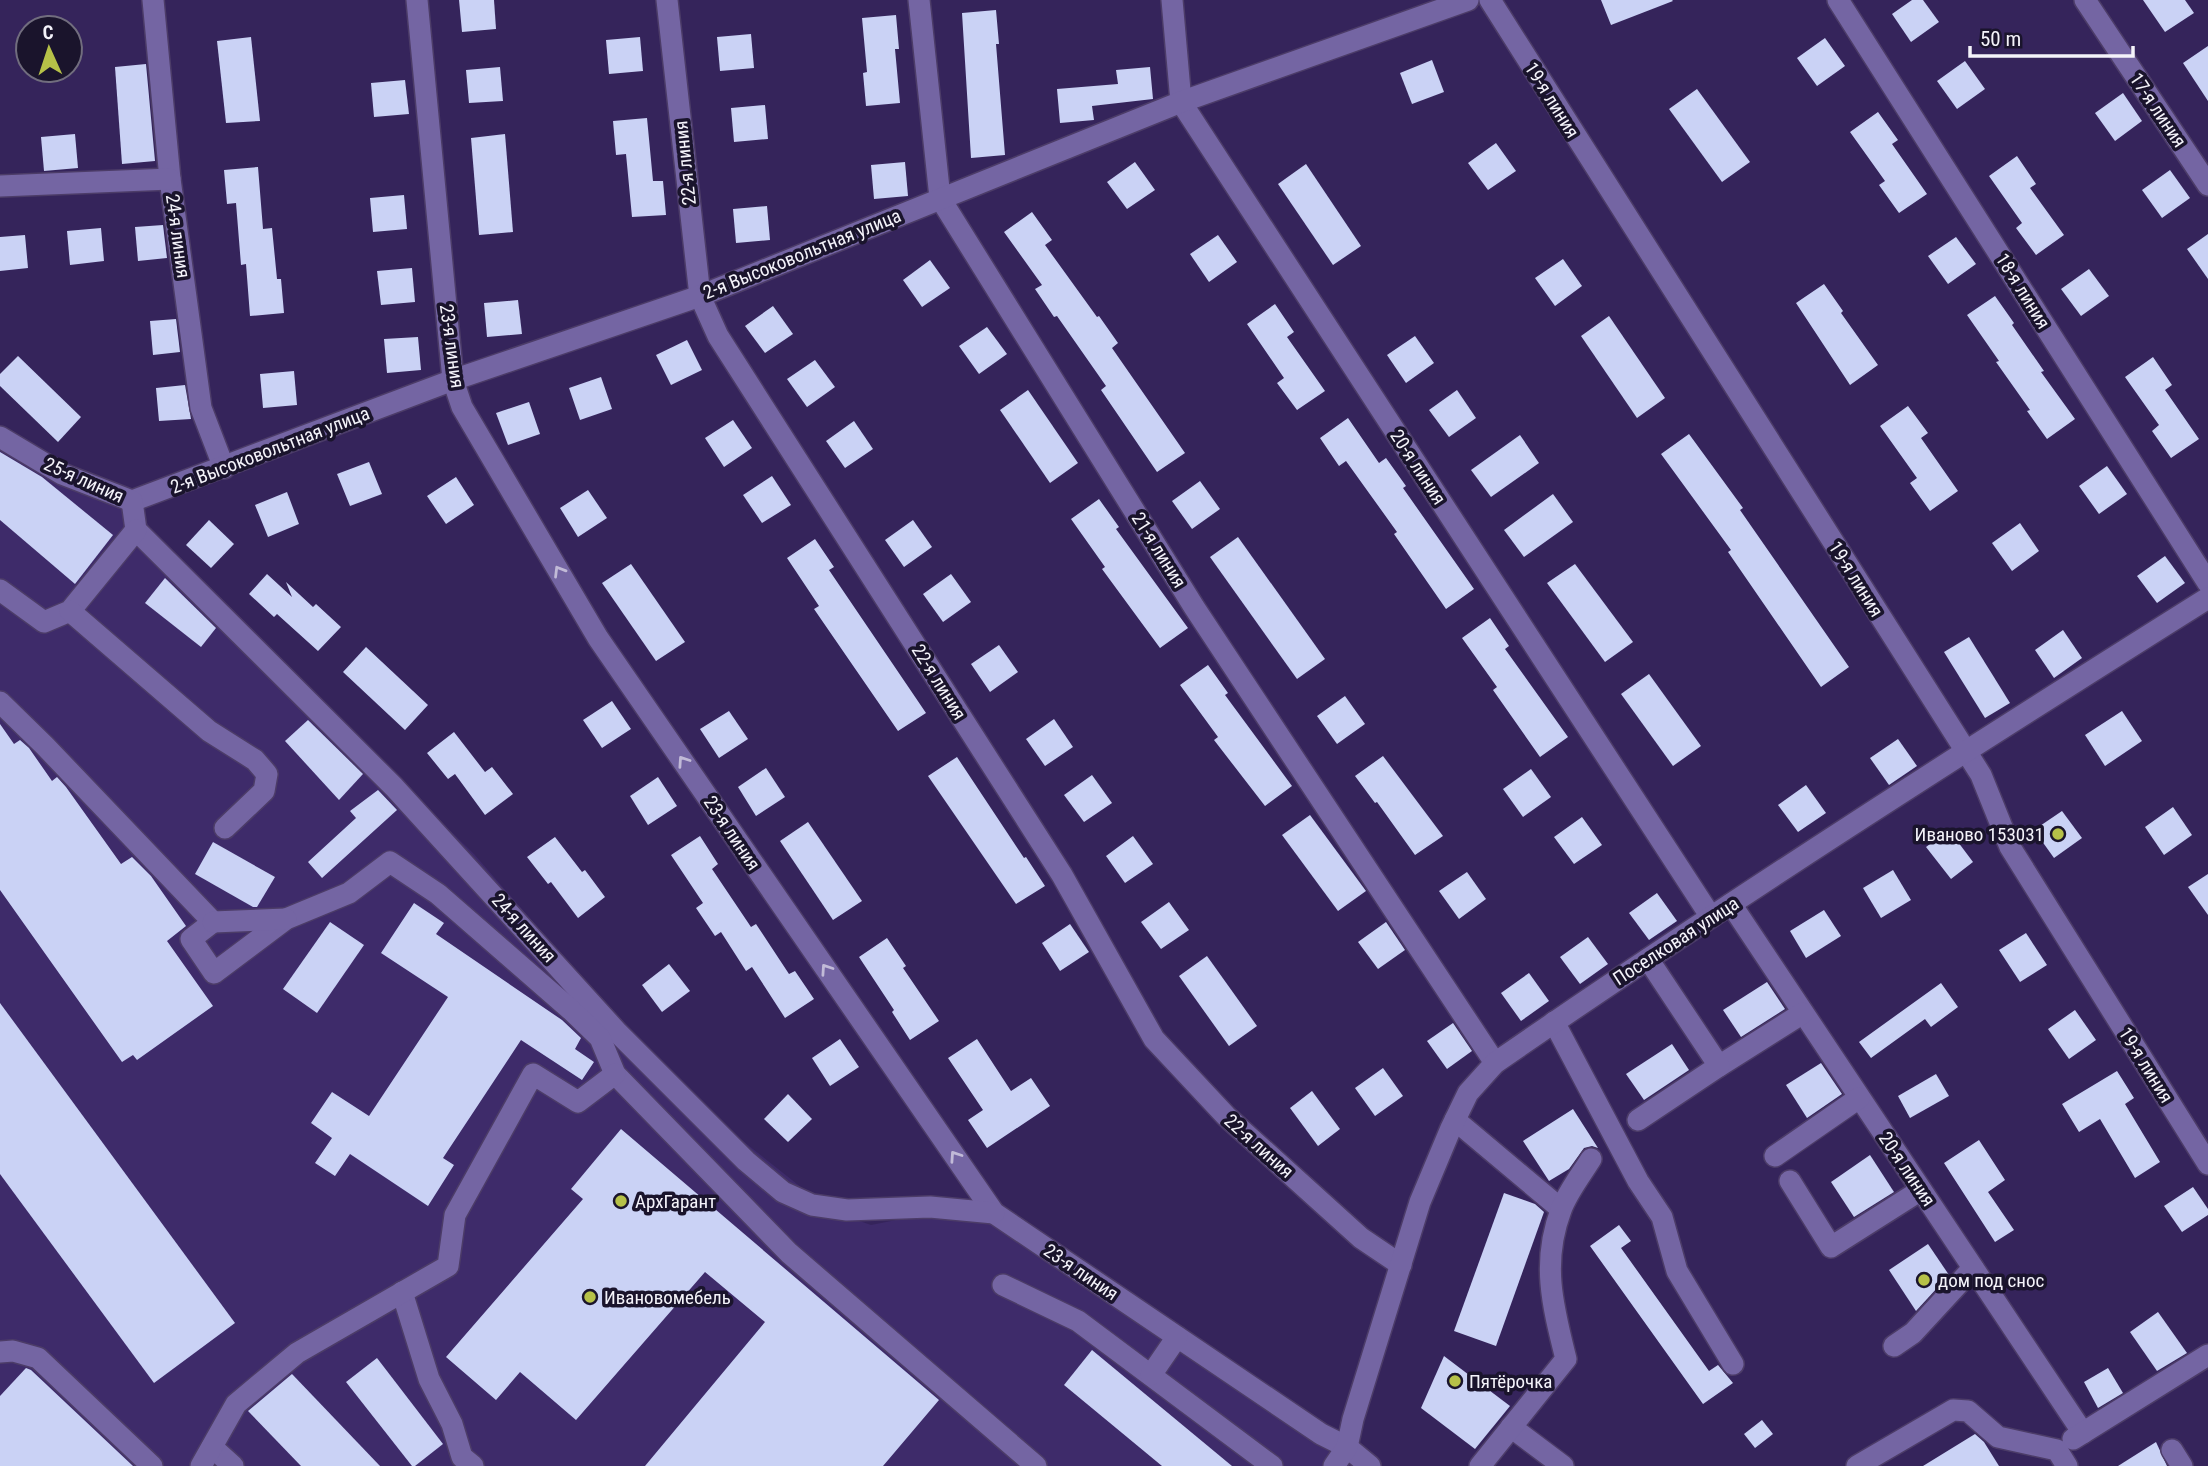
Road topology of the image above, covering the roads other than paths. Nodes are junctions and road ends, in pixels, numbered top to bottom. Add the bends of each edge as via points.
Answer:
1 (153, 0) edge
2 (417, 0) edge
3 (667, 0) edge
4 (919, 0) edge
5 (1172, 0) edge
6 (1468, 0) edge
7 (1490, 0) edge
8 (1839, 0) edge
9 (2085, 0) edge
10 (1181, 102) junction
11 (170, 179) junction
12 (2208, 185) edge
13 (0, 187) edge
14 (940, 198) junction
15 (700, 296) junction
16 (453, 380) junction
17 (0, 437) edge
18 (224, 468) junction
19 (132, 501) junction
20 (136, 530) junction
21 (2208, 583) edge
22 (0, 590) edge
23 (2208, 598) edge
24 (70, 611) junction
25 (0, 702) edge
26 (1965, 751) junction
27 (225, 828) dead end
28 (1731, 904) junction
29 (1711, 917) junction
30 (286, 919) junction
31 (213, 922) junction
32 (1648, 958) junction
33 (1803, 1013) junction
34 (1554, 1022) junction
35 (1495, 1063) junction
36 (1719, 1066) junction
37 (615, 1074) junction
38 (1859, 1098) junction
39 (1455, 1120) junction
40 (1638, 1120) dead end
41 (1775, 1156) dead end
42 (1591, 1159) dead end
43 (2208, 1164) edge
44 (1790, 1181) dead end
45 (1921, 1190) junction
46 (1561, 1209) junction
47 (993, 1213) junction
48 (1401, 1265) junction
49 (1973, 1268) junction
50 (1003, 1284) dead end
51 (402, 1292) junction
52 (1177, 1337) junction
53 (1894, 1346) dead end
54 (0, 1352) edge
55 (2208, 1355) edge
56 (1733, 1364) dead end
57 (1151, 1375) junction
58 (1511, 1427) junction
59 (2083, 1433) junction
60 (1347, 1447) junction
61 (206, 1457) edge
62 (2062, 1458) edge
63 (152, 1466) edge
64 (233, 1466) edge
65 (473, 1466) edge
66 (1037, 1466) edge
67 (1272, 1466) edge
68 (1334, 1466) edge
69 (1370, 1466) edge
70 (1480, 1466) edge
71 (1563, 1466) edge
72 (1857, 1466) edge

1 - 11 street, 24-я линия
2 - 16 street, 23-я линия
3 - 15 street, 22-я линия
4 - 14 street, 21-я линия
5 - 10 street, 20-я линия
6 - 10 street, 2-я Высоковольтная улица
7 - 26 street, 19-я линия
8 - 21 street, 18-я линия
9 - 12 street, 17-я линия
10 - 14 street, 2-я Высоковольтная улица
10 - 29 street, 20-я линия
11 - 13 street
11 - 18 street, 24-я линия via 201,408
14 - 15 street, 2-я Высоковольтная улица
14 - 35 street, 21-я линия via 1194,607
15 - 16 street, 2-я Высоковольтная улица
15 - 48 street, 22-я линия via 718,336 1062,875 1154,1039 1226,1116 1361,1238
16 - 18 street, 2-я Высоковольтная улица
47 -> 16 street, 23-я линия via 598,638 462,407
17 - 19 street, 25-я линия via 62,474
18 - 19 street, 2-я Высоковольтная улица
19 - 20 street
20 - 24 street
20 - 47 street, 24-я линия via 394,787 618,1033 783,1192 812,1205 847,1210 930,1207
22 - 24 street via 44,622
23 - 26 street, Поселковая улица
24 - 27 street via 267,774 264,791
25 - 31 street
26 - 28 street, Поселковая улица
26 - 43 street, 19-я линия via 1981,775 2010,846
28 - 29 street, Поселковая улица
28 - 33 street, 20-я линия
29 - 32 street, Поселковая улица
30 - 31 street
30 - 31 street via 214,973 191,939
30 - 37 street via 349,893 390,862 438,894 572,1010 600,1038
32 - 34 street, Поселковая улица
32 - 36 street
33 - 36 street
33 - 38 street, 20-я линия
34 - 35 street, Поселковая улица
34 - 56 street via 1638,1181 1662,1217 1677,1271
35 - 39 street, Поселковая улица via 1468,1093
36 - 40 street
37 - 51 street via 578,1102 533,1074 455,1215 448,1266
37 - 66 street via 789,1253
38 - 41 street
38 - 45 street, 20-я линия
39 - 46 street
39 - 48 street, Поселковая улица via 1420,1202
42 - 46 street
44 - 45 street via 1831,1247
45 - 49 street, 20-я линия
46 - 58 street via 1549,1254 1551,1300 1566,1359
47 - 52 street, 23-я линия
48 - 60 street, Поселковая улица
49 - 53 street via 1913,1333
49 - 59 street, 20-я линия
50 - 57 street via 1077,1321
51 - 61 street via 297,1353 236,1404
51 - 65 street via 429,1379 452,1424 462,1457
52 - 57 street
52 - 60 street, 23-я линия
54 - 63 street via 38,1358
55 - 59 street
57 - 67 street
58 - 70 street
58 - 71 street
59 - 62 street
60 - 68 street
60 - 69 street, 23-я линия
61 - 64 street
62 - 72 street via 1998,1437 1968,1410 1953,1410

